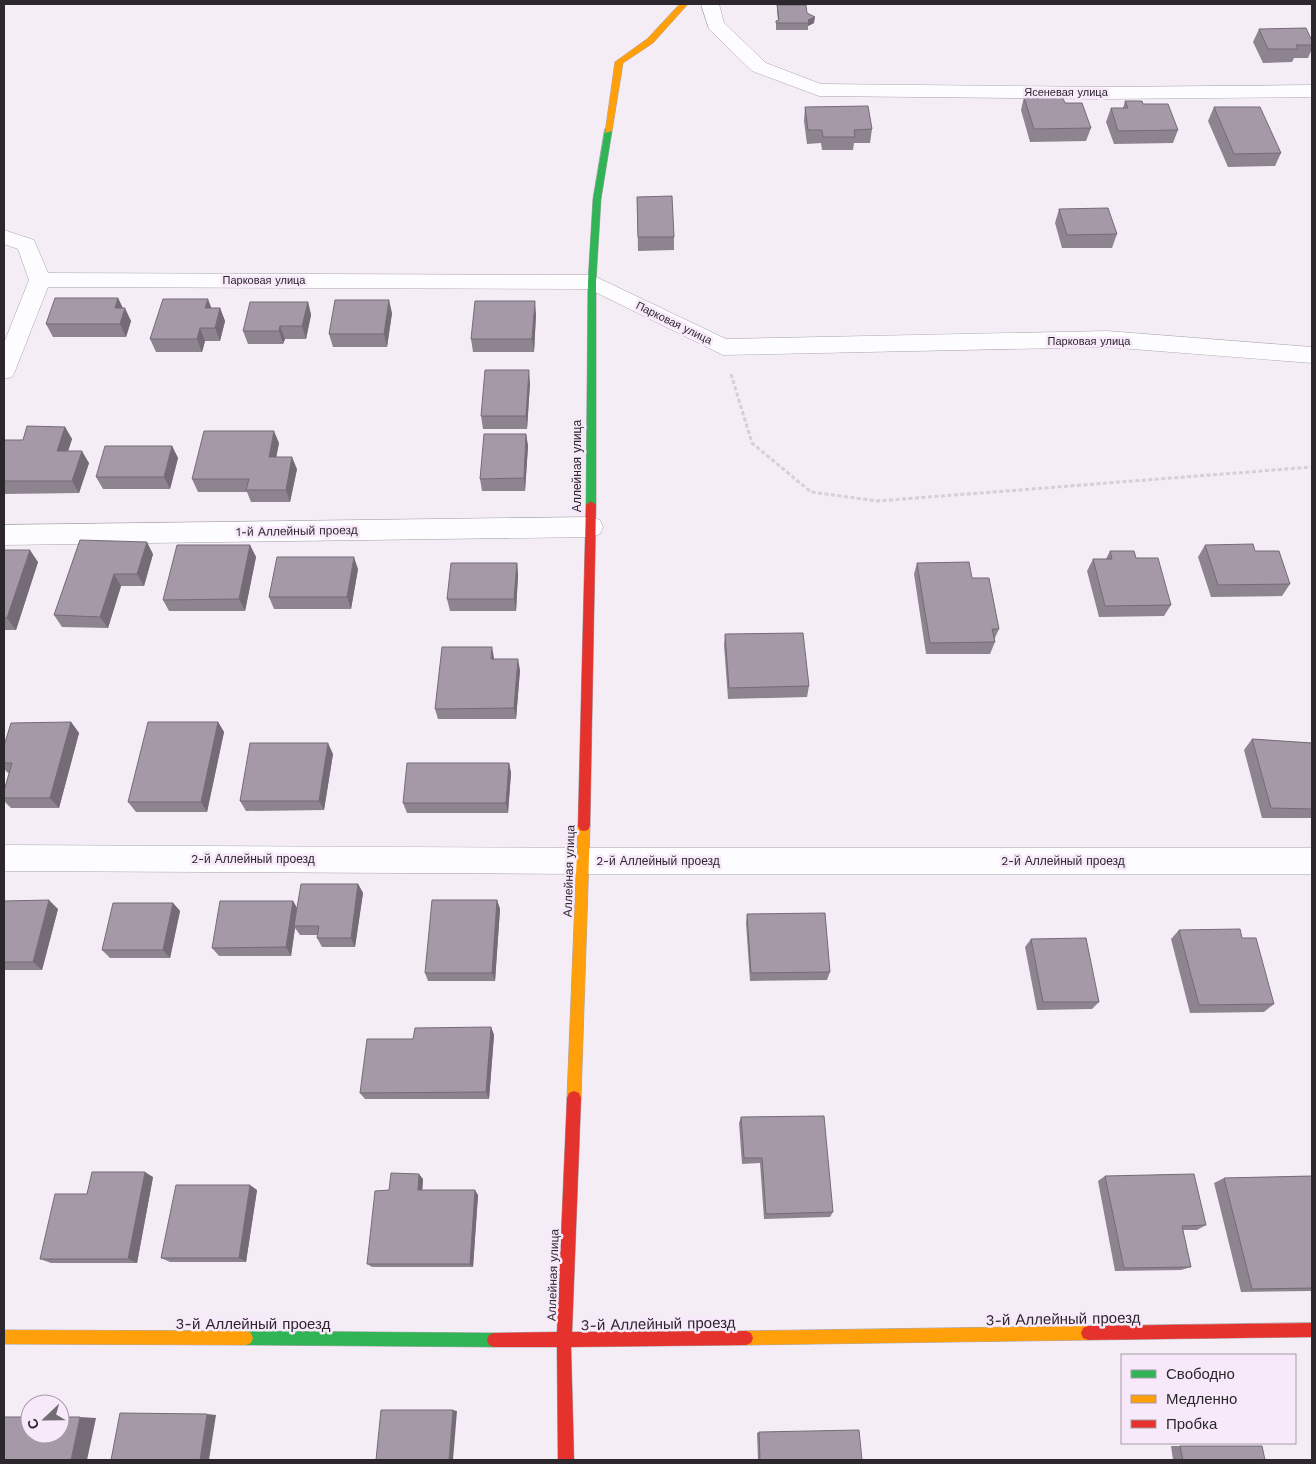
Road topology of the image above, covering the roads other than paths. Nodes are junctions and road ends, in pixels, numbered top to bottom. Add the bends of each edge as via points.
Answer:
1 (684, 4) edge
2 (710, 4) edge
3 (1312, 91) edge
4 (4, 237) edge
5 (40, 280) junction
6 (592, 282) junction
7 (1312, 354) edge
8 (4, 371) edge
9 (591, 527) junction
10 (4, 535) edge
11 (4, 858) edge
12 (583, 861) junction
13 (1312, 861) edge
14 (1312, 1330) edge
15 (4, 1337) edge
16 (564, 1340) junction
17 (566, 1460) edge

1 - 6 street, Аллейная улица via 650,41 619,62 598,199
2 - 3 street, Ясеневая улица via 715,25 759,67 819,90
4 - 5 street via 27,246
5 - 6 street, Парковая улица
5 - 8 street
6 - 7 street, Парковая улица via 724,347 1108,339
6 - 9 street, Аллейная улица
9 - 10 street, 1-й Аллейный проезд
9 - 12 street, Аллейная улица
11 - 12 street, 2-й Аллейный проезд
12 - 13 street, 2-й Аллейный проезд
12 - 16 street, Аллейная улица
14 - 16 street, 3-й Аллейный проезд
15 - 16 street, 3-й Аллейный проезд
16 - 17 street, Аллейная улица

